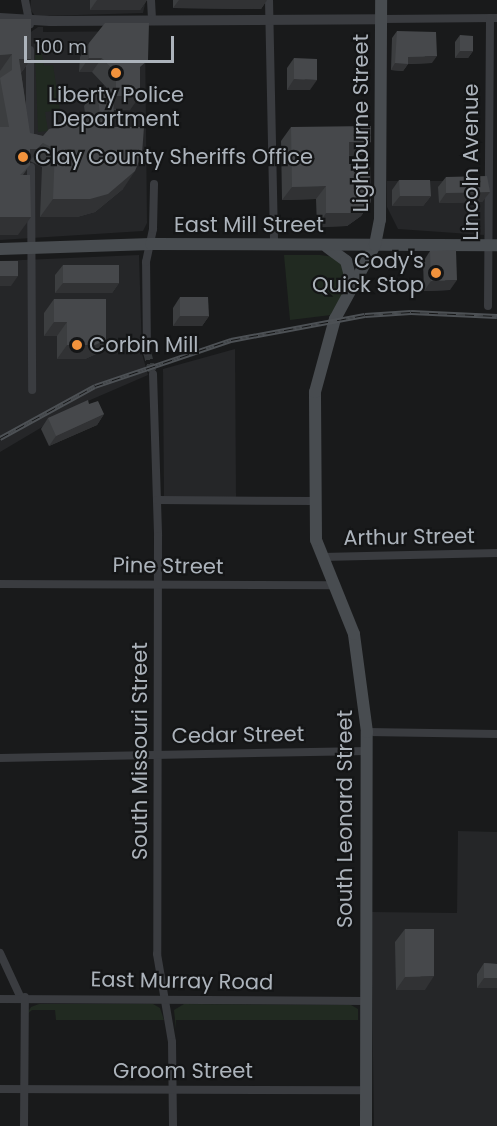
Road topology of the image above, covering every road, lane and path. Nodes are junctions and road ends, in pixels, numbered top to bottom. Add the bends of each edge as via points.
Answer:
1 (25, 0) edge
2 (151, 0) edge
3 (269, 0) edge
4 (381, 0) edge
5 (0, 18) edge
6 (494, 18) edge
7 (29, 19) junction
8 (381, 19) junction
9 (269, 20) junction
10 (152, 21) junction
11 (30, 148) edge
12 (31, 167) edge
13 (154, 183) dead end
14 (151, 244) junction
15 (323, 245) junction
16 (375, 245) junction
17 (493, 245) edge
18 (274, 246) junction
19 (32, 248) junction
20 (0, 249) edge
21 (353, 287) junction
22 (488, 306) dead end
23 (147, 352) tunnel mouth
24 (153, 374) tunnel mouth
25 (32, 390) dead end
26 (157, 500) junction
27 (316, 501) junction
28 (497, 554) edge
29 (322, 557) junction
30 (158, 582) junction
31 (0, 584) edge
32 (336, 585) junction
33 (367, 732) junction
34 (497, 734) edge
35 (368, 751) junction
36 (159, 753) junction
37 (0, 758) edge
38 (0, 953) edge
39 (22, 996) junction
40 (164, 997) junction
41 (0, 999) edge
42 (365, 1001) junction
43 (174, 1088) junction
44 (0, 1089) edge
45 (25, 1089) junction
46 (366, 1090) junction
47 (24, 1126) edge
48 (173, 1126) edge
49 (366, 1126) edge

1 - 7 street
2 - 10 street
3 - 9 street
4 - 8 main road, Lightburne Street
5 - 7 street
6 - 8 street
6 - 17 street, Lincoln Avenue
7 - 10 street
7 - 11 street
8 - 9 street
8 - 16 main road, Lightburne Street via 381,220
9 - 10 street
9 - 18 street
12 - 19 street
13 - 14 street
14 - 18 main road, East Mill Street
14 - 19 main road, East Mill Street
14 - 23 street via 146,262
15 - 16 main road, East Mill Street
15 - 18 main road, East Mill Street
15 - 21 main road via 345,261
16 - 17 main road, East Mill Street
16 - 21 main road, South Leonard Street
17 - 22 street, Lincoln Avenue
19 - 20 main road, East Mill Street
19 - 25 street
21 - 27 main road, South Leonard Street via 335,319 315,392
24 - 26 street, South Missouri Street
26 - 27 street
26 - 30 street, South Missouri Street
27 - 29 main road, South Leonard Street via 316,540
28 - 29 street, Arthur Street
29 - 32 main road, South Leonard Street
30 - 31 street, Pine Street
30 - 32 street, Pine Street
30 - 36 street, South Missouri Street
32 - 33 main road, South Leonard Street via 354,634
33 - 34 street
33 - 35 main road, South Leonard Street
35 - 36 street, Cedar Street
35 - 42 main road, South Leonard Street
36 - 37 street, Cedar Street
36 - 40 street, South Missouri Street via 157,954
38 - 39 street
39 - 40 street, East Murray Road
39 - 41 street, East Murray Road
39 - 45 street
40 - 42 street, East Murray Road
40 - 43 street, South Missouri Street via 170,1021
42 - 46 main road, South Leonard Street
43 - 45 street, Groom Street
43 - 46 street, Groom Street
43 - 48 street, South Missouri Street
44 - 45 street, Groom Street
45 - 47 street
46 - 49 main road, South Leonard Street

